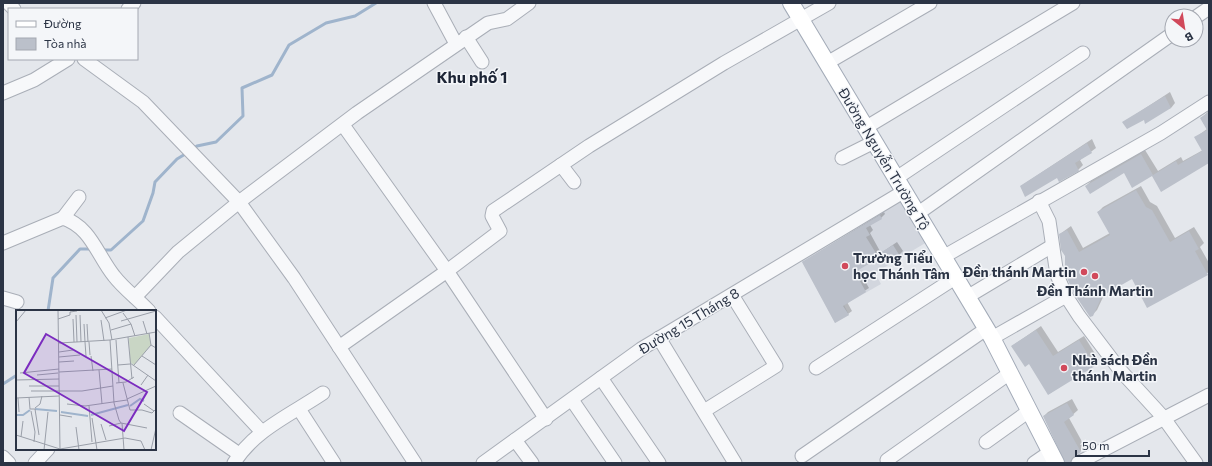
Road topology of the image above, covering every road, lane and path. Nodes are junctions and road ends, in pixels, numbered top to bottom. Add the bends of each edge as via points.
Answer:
1 (434, 3) edge
2 (529, 3) edge
3 (791, 3) edge
4 (829, 3) edge
5 (930, 3) edge
6 (1073, 3) edge
7 (800, 19) junction
8 (1164, 40) edge
9 (462, 41) junction
10 (1083, 53) dead end
11 (61, 60) edge
12 (85, 60) edge
13 (482, 62) dead end
14 (827, 63) junction
15 (3, 93) edge
16 (1209, 102) edge
17 (343, 125) junction
18 (866, 128) junction
19 (874, 142) junction
20 (842, 158) dead end
21 (561, 165) junction
22 (574, 182) dead end
23 (899, 185) junction
24 (79, 198) dead end
25 (1039, 201) junction
26 (239, 202) junction
27 (917, 214) junction
28 (63, 218) junction
29 (3, 243) edge
30 (1052, 246) junction
31 (943, 257) junction
32 (448, 271) junction
33 (955, 278) junction
34 (732, 295) junction
35 (1066, 296) junction
36 (967, 297) junction
37 (3, 298) edge
38 (17, 302) dead end
39 (141, 306) edge
40 (156, 319) edge
41 (989, 333) junction
42 (659, 338) junction
43 (339, 347) junction
44 (816, 368) dead end
45 (1010, 373) junction
46 (601, 378) junction
47 (323, 393) dead end
48 (1209, 395) edge
49 (572, 400) junction
50 (299, 410) junction
51 (704, 411) junction
52 (1029, 412) junction
53 (180, 413) dead end
54 (1163, 418) junction
55 (546, 419) junction
56 (262, 432) junction
57 (515, 440) junction
58 (986, 442) dead end
59 (47, 450) edge
60 (802, 456) dead end
61 (3, 457) edge
62 (1053, 458) edge
63 (237, 459) edge
64 (888, 460) dead end
65 (9, 463) edge
66 (35, 463) edge
67 (334, 463) edge
68 (415, 463) edge
69 (482, 463) edge
70 (532, 463) edge
71 (615, 463) edge
72 (659, 463) edge
73 (735, 463) edge
74 (1034, 463) edge
75 (1078, 463) edge
76 (1196, 463) edge

1 - 9 street
2 - 9 street via 507,19 488,22
3 - 7 main road, Đường Nguyễn Trường Tộ
4 - 7 street
5 - 14 street
6 - 18 street
7 - 14 main road, Đường Nguyễn Trường Tộ
7 - 21 street via 717,67
8 - 27 street
9 - 13 street
9 - 17 street
10 - 23 street, Đường 15 Tháng 8
11 - 15 street via 34,80
12 - 26 street via 143,102
14 - 18 main road, Đường Nguyễn Trường Tộ
16 - 25 street via 1161,133
17 - 26 street
17 - 32 street
18 - 19 main road, Đường Nguyễn Trường Tộ
19 - 20 street
19 - 23 main road, Đường Nguyễn Trường Tộ
21 - 22 street
21 - 32 street via 493,211 492,216 500,231
23 - 27 main road, Đường Nguyễn Trường Tộ
23 - 34 street, Đường 15 Tháng 8
24 - 28 street
25 - 30 street via 1052,230
25 - 31 street
26 - 39 street via 178,252
26 - 43 street via 294,278
27 - 31 main road, Đường Nguyễn Trường Tộ
28 - 29 street
28 - 39 street via 82,228 114,276
30 - 35 street via 1057,275
30 - 36 street
31 - 33 main road, Đường Nguyễn Trường Tộ
32 - 43 street
32 - 55 street
33 - 36 main road, Đường Nguyễn Trường Tộ
33 - 44 street
34 - 42 street, Đường 15 Tháng 8
34 - 51 street via 776,366
35 - 41 street
35 - 54 street via 1120,370
36 - 41 main road, Đường Nguyễn Trường Tộ
37 - 38 street
40 - 56 street
41 - 45 main road, Đường Nguyễn Trường Tộ
41 - 60 street
42 - 46 street, Đường 15 Tháng 8
42 - 51 street
43 - 68 street
45 - 52 main road, Đường Nguyễn Trường Tộ
45 - 64 street
46 - 49 street, Đường 15 Tháng 8
46 - 72 street
47 - 50 street
48 - 54 street
49 - 55 street, Đường 15 Tháng 8
49 - 71 street
50 - 56 street
50 - 67 street
51 - 73 street
52 - 58 street
52 - 62 main road, Đường Nguyễn Trường Tộ
53 - 63 street
54 - 75 street
54 - 76 street
55 - 57 street, Đường 15 Tháng 8
56 - 63 street
57 - 69 street, Đường 15 Tháng 8
57 - 70 street
59 - 66 street
61 - 65 street
62 - 74 street

